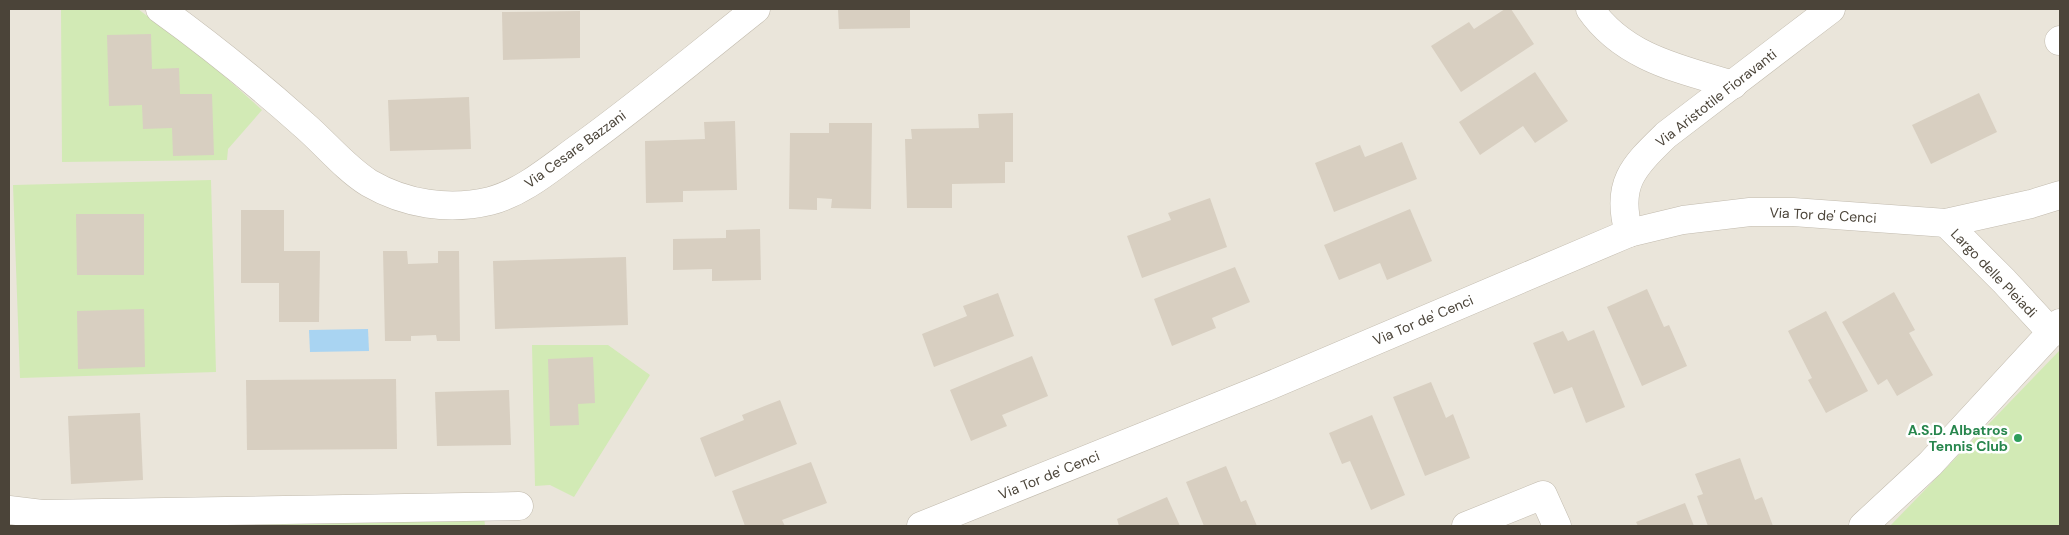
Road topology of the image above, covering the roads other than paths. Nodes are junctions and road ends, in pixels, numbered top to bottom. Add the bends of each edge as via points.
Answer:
1 (160, 9) edge
2 (756, 9) edge
3 (1590, 9) edge
4 (1831, 9) edge
5 (1733, 85) junction
6 (2060, 194) edge
7 (1946, 223) junction
8 (1629, 233) junction
9 (2056, 328) edge
10 (519, 506) dead end
11 (9, 510) edge
12 (921, 526) edge
13 (1466, 526) edge
14 (1557, 526) edge
15 (1863, 526) edge

1 - 2 street, Via Cesare Bazzani via 265,91 369,183 412,200 450,206 490,201 536,179 612,124
3 - 5 street via 1604,26 1635,51
4 - 5 street, Via Aristotile Fioravanti
5 - 8 street, Via Aristotile Fioravanti via 1666,135 1637,166 1627,183 1623,200
6 - 7 street, Largo delle Pleiadi
7 - 8 street, Via Tor de' Cenci via 1750,212 1683,220
7 - 9 street, Largo delle Pleiadi
8 - 12 street, Via Tor de' Cenci via 1264,388
9 - 15 street via 1930,464
10 - 11 street via 42,514
13 - 14 street via 1543,495

